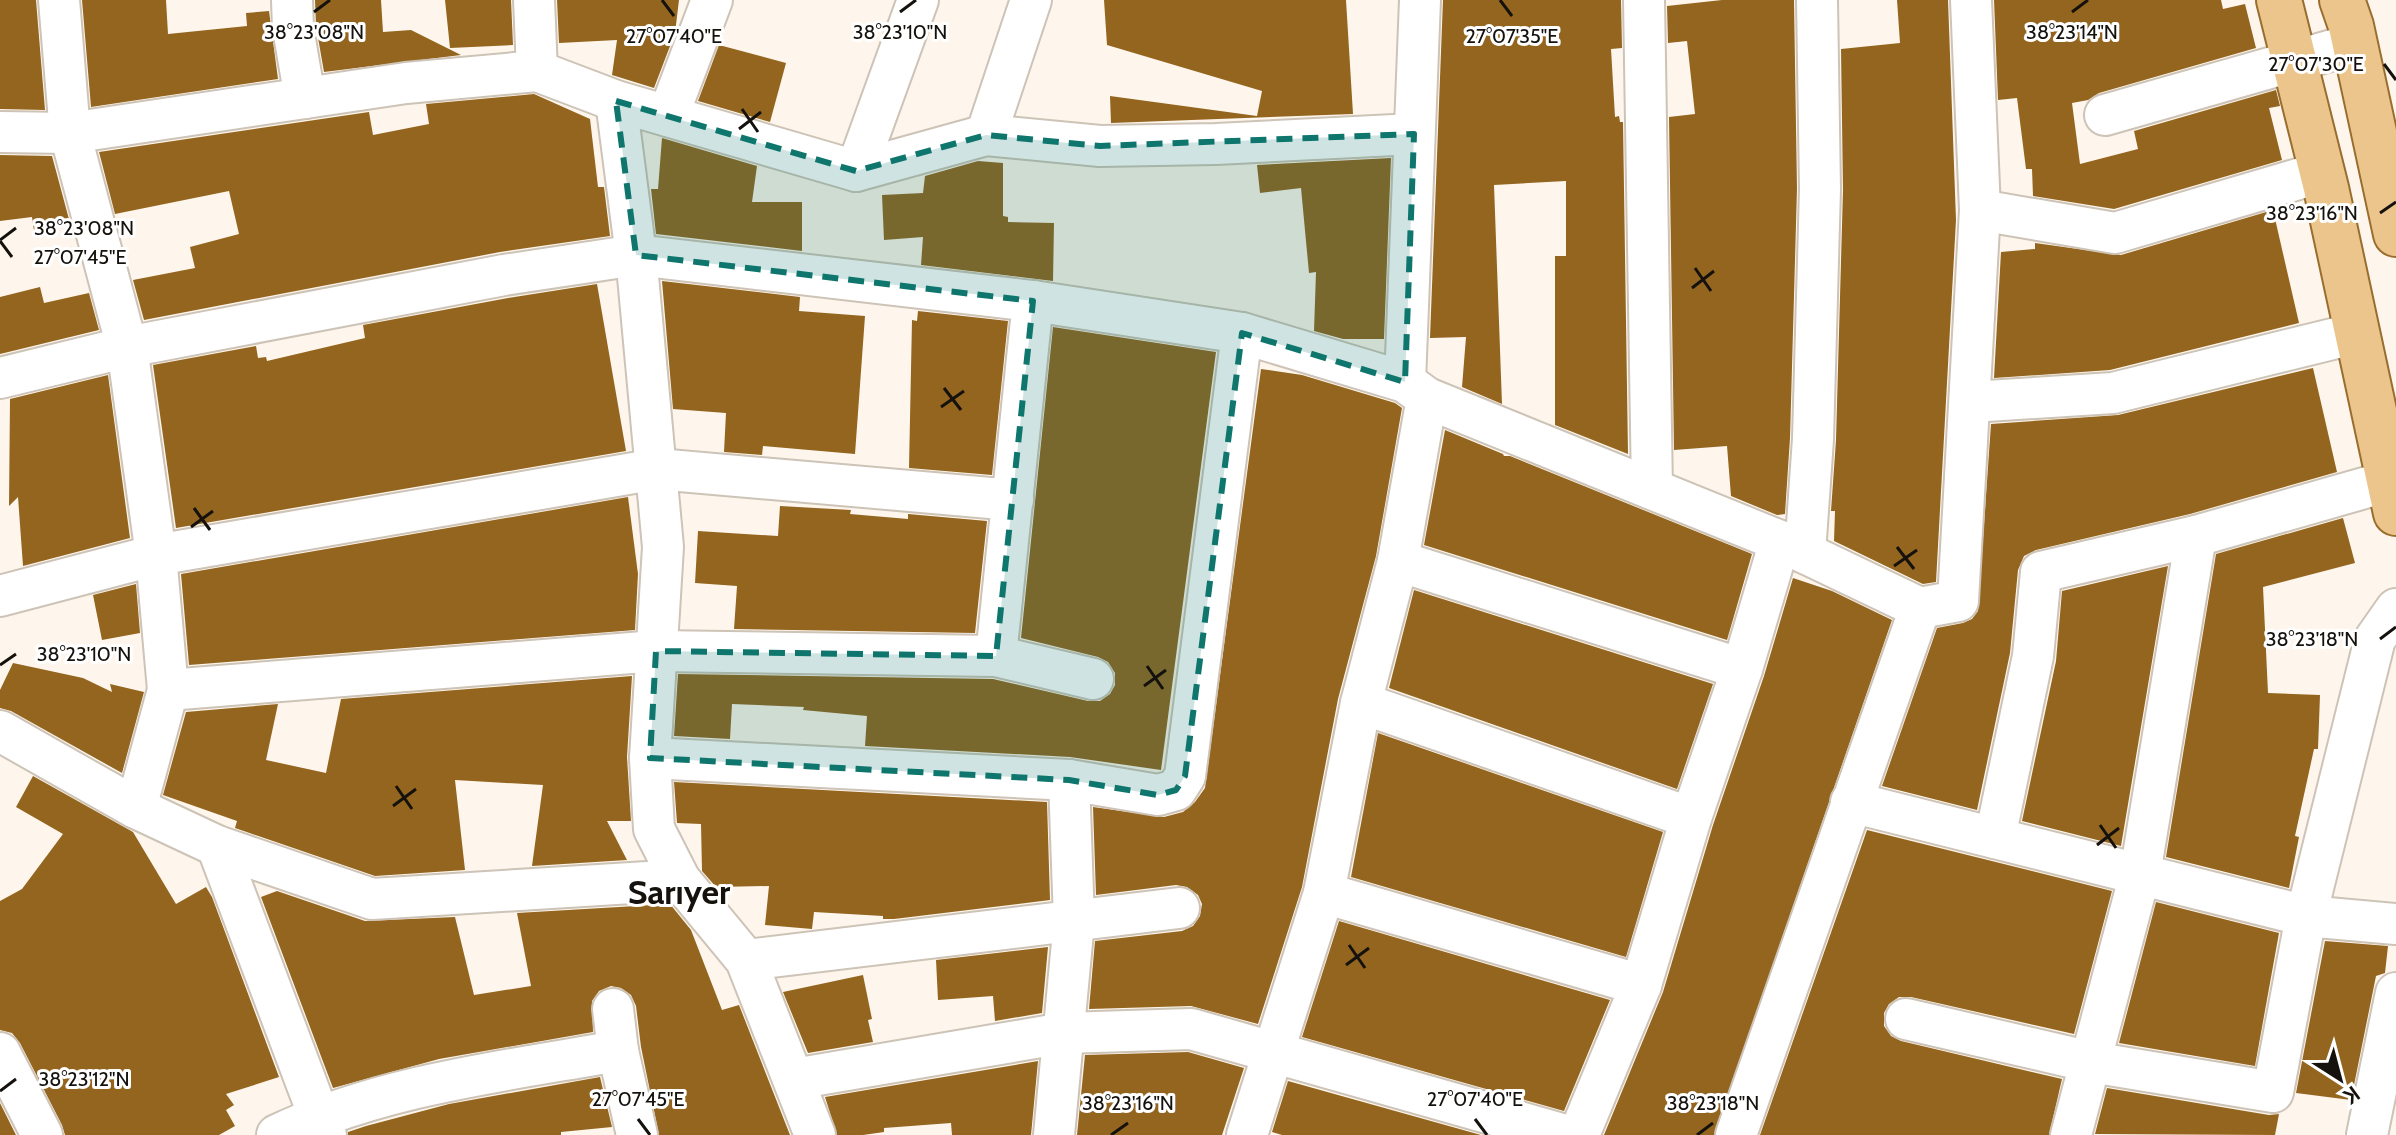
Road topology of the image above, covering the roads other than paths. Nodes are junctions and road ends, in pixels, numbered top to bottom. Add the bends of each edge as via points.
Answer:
1 (59, 0) edge
2 (292, 0) edge
3 (534, 0) edge
4 (712, 0) edge
5 (918, 0) edge
6 (1031, 0) edge
7 (1420, 0) edge
8 (1644, 0) edge
9 (1817, 0) edge
10 (1971, 0) edge
11 (2279, 0) edge
12 (2342, 0) edge
13 (2354, 44) junction
14 (2294, 61) junction
15 (537, 71) junction
16 (305, 98) junction
17 (616, 101) junction
18 (2105, 115) dead end
19 (668, 116) junction
20 (0, 132) edge
21 (70, 133) junction
22 (1414, 134) junction
23 (986, 135) junction
24 (856, 171) junction
25 (2322, 172) junction
26 (1980, 210) junction
27 (2396, 234) edge
28 (636, 255) junction
29 (1033, 301) junction
30 (1242, 333) junction
31 (2357, 333) junction
32 (127, 347) junction
33 (0, 378) edge
34 (1416, 390) junction
35 (1971, 402) junction
36 (657, 469) junction
37 (1652, 489) junction
38 (2394, 491) edge
39 (1013, 500) junction
40 (2196, 536) junction
41 (1792, 547) junction
42 (156, 555) junction
43 (1398, 561) junction
44 (0, 596) edge
45 (1920, 608) junction
46 (2396, 609) edge
47 (656, 651) junction
48 (996, 656) junction
49 (1742, 669) junction
50 (1093, 679) dead end
51 (168, 690) junction
52 (1361, 703) junction
53 (0, 731) edge
54 (650, 758) junction
55 (1069, 780) junction
56 (1851, 802) junction
57 (136, 808) junction
58 (1691, 818) junction
59 (1995, 838) junction
60 (217, 846) junction
61 (2140, 874) junction
62 (680, 880) junction
63 (1324, 893) junction
64 (1179, 908) dead end
65 (2306, 916) junction
66 (1074, 921) junction
67 (2396, 924) edge
68 (746, 960) junction
69 (1641, 985) junction
70 (2396, 993) edge
71 (613, 1009) dead end
72 (1906, 1019) dead end
73 (1064, 1033) junction
74 (618, 1051) junction
75 (1272, 1051) junction
76 (2091, 1062) junction
77 (3, 1067) edge
78 (794, 1079) junction
79 (323, 1125) edge
80 (42, 1135) edge
81 (277, 1135) edge
82 (637, 1135) edge
83 (815, 1135) edge
84 (1054, 1135) edge
85 (1247, 1135) edge
86 (1565, 1135) edge
87 (1579, 1135) edge
88 (1736, 1135) edge
89 (2071, 1135) edge
90 (2367, 1135) edge

1 - 21 street
2 - 16 street
3 - 15 street
4 - 19 street
5 - 24 street
6 - 23 street
7 - 22 street
8 - 37 street
9 - 41 street via 1820,189 1813,439
10 - 26 street
11 - 14 main road
12 - 13 main road
13 - 14 street
13 - 27 main road
14 - 18 street
14 - 25 main road
15 - 16 street
15 - 17 street
16 - 21 street
17 - 19 street
17 - 28 street
19 - 24 street
20 - 21 street
21 - 32 street
22 - 23 street via 1100,146
22 - 34 street
23 - 24 street
25 - 26 street via 2115,233
25 - 31 main road
26 - 35 street
28 - 29 street
28 - 32 street
28 - 36 street
29 - 30 street
29 - 39 street
30 - 34 street
30 - 55 street via 1185,776 1176,790 1158,795
31 - 35 street via 2113,393
31 - 38 main road
32 - 33 street
32 - 42 street
34 - 37 street
34 - 43 street
35 - 45 street via 1958,601
36 - 39 street
36 - 42 street
36 - 47 street via 663,547
37 - 41 street
38 - 40 street
39 - 48 street
40 - 59 street via 2041,572 2033,656
40 - 61 street
41 - 45 street
41 - 49 street
42 - 44 street
42 - 51 street
43 - 49 street
43 - 52 street
45 - 56 street
46 - 65 street via 2375,639
47 - 48 street
47 - 51 street
47 - 54 street
48 - 50 street
49 - 58 street
51 - 57 street
52 - 58 street
52 - 63 street
53 - 57 street
54 - 55 street
54 - 62 street via 654,829
55 - 66 street
56 - 59 street
56 - 88 street
57 - 60 street
58 - 69 street
59 - 61 street
60 - 62 street via 372,899
60 - 79 street
61 - 65 street
61 - 76 street
62 - 68 street
63 - 69 street
63 - 75 street
64 - 66 street
65 - 67 street
65 - 76 street via 2273,1092
66 - 68 street
66 - 73 street
68 - 78 street
69 - 87 street
70 - 90 street
71 - 74 street
72 - 76 street
73 - 75 street via 1191,1029
73 - 78 street
73 - 84 street
74 - 79 street via 455,1080
74 - 82 street
75 - 85 street
75 - 86 street
76 - 89 street
77 - 80 street
78 - 83 street
79 - 81 street

